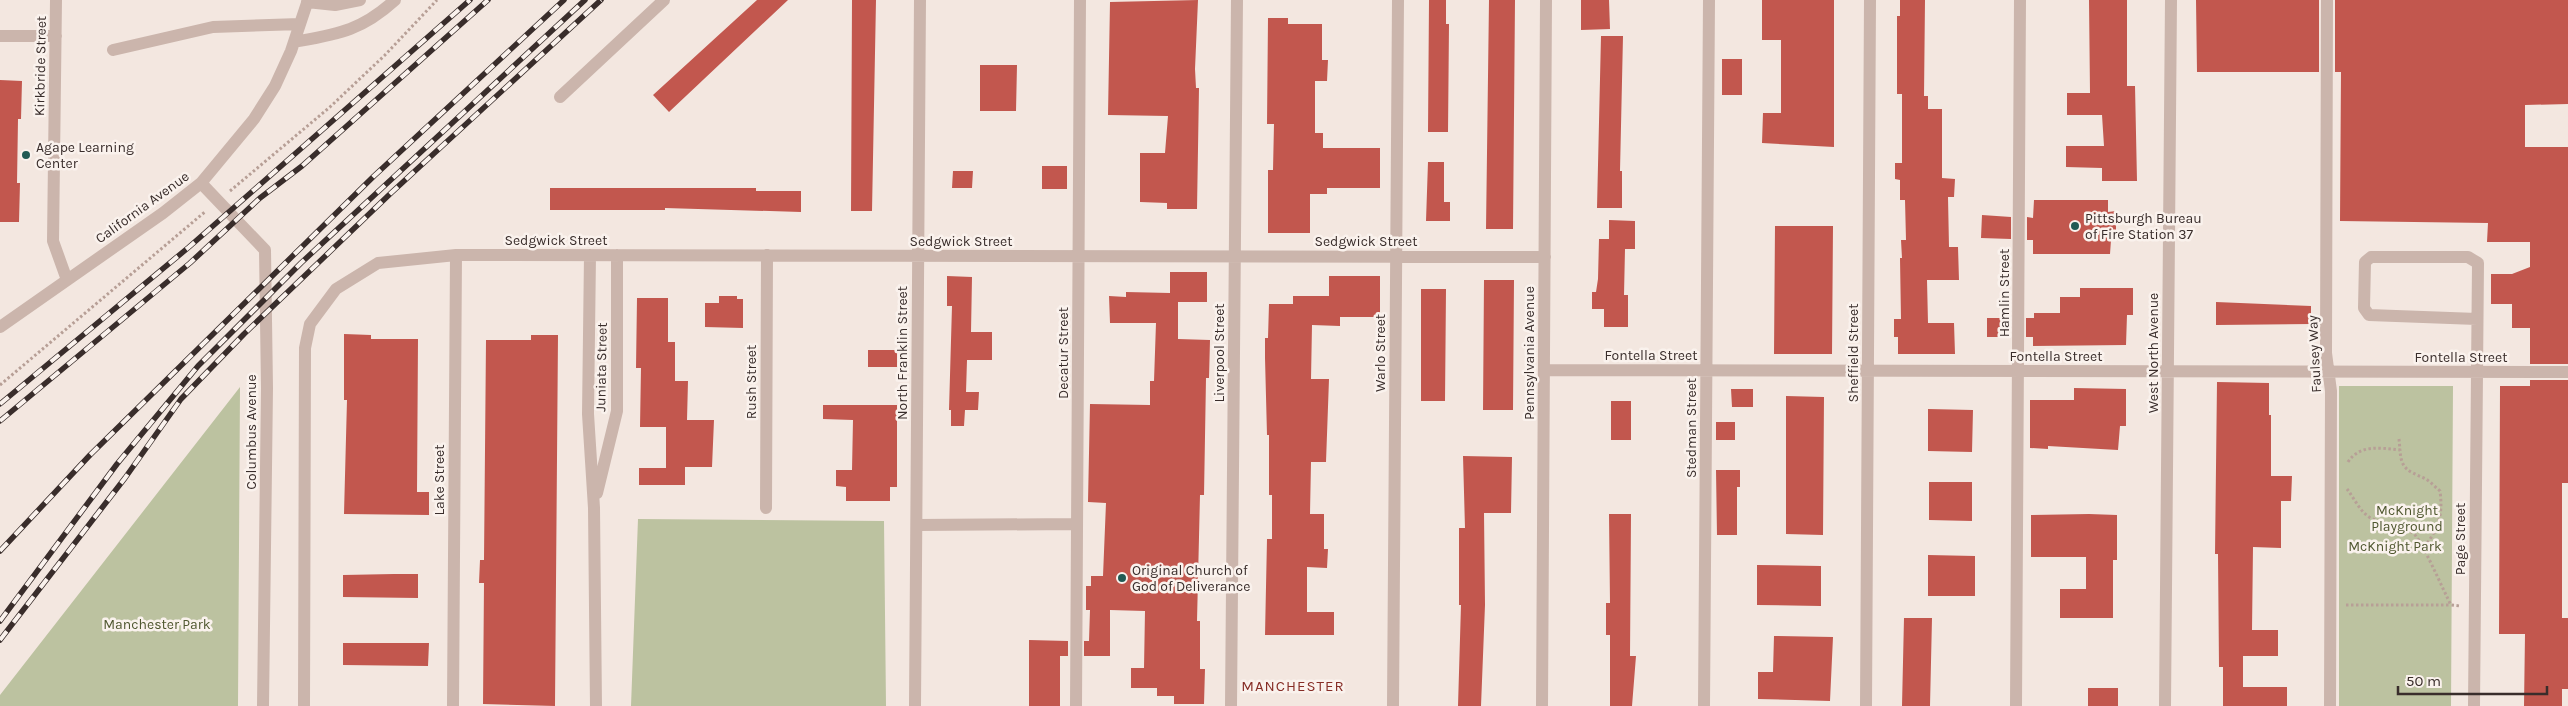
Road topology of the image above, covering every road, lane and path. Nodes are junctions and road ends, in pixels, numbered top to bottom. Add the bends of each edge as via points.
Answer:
1 (56, 0) edge
2 (360, 0) edge
3 (395, 0) edge
4 (436, 0) edge
5 (664, 0) edge
6 (920, 0) edge
7 (1080, 0) edge
8 (1237, 0) edge
9 (1398, 0) edge
10 (1546, 0) edge
11 (1709, 0) edge
12 (1870, 0) edge
13 (2020, 0) edge
14 (2171, 0) edge
15 (2327, 0) edge
16 (308, 1) edge
17 (300, 24) junction
18 (0, 36) edge
19 (56, 36) junction
20 (294, 42) junction
21 (113, 50) dead end
22 (560, 97) dead end
23 (201, 183) junction
24 (230, 192) dead end
25 (207, 211) dead end
26 (456, 255) junction
27 (590, 255) junction
28 (617, 255) junction
29 (767, 255) junction
30 (918, 256) junction
31 (1078, 256) junction
32 (1235, 256) junction
33 (1396, 256) junction
34 (1545, 257) junction
35 (67, 280) junction
36 (2477, 319) junction
37 (0, 327) edge
38 (1544, 370) junction
39 (1706, 370) junction
40 (1868, 371) junction
41 (2018, 371) junction
42 (2168, 371) junction
43 (2328, 372) junction
44 (2476, 372) junction
45 (2568, 372) edge
46 (0, 385) edge
47 (2399, 439) dead end
48 (2400, 450) junction
49 (2344, 477) junction
50 (2331, 478) junction
51 (594, 508) junction
52 (766, 508) dead end
53 (1077, 524) junction
54 (918, 525) junction
55 (2424, 547) junction
56 (2330, 604) junction
57 (2451, 605) junction
58 (2474, 606) junction
59 (263, 706) edge
60 (304, 706) edge
61 (453, 706) edge
62 (596, 706) edge
63 (915, 706) edge
64 (1076, 706) edge
65 (1231, 706) edge
66 (1393, 706) edge
67 (1542, 706) edge
68 (1704, 706) edge
69 (1866, 706) edge
70 (2016, 706) edge
71 (2165, 706) edge
72 (2330, 706) edge
73 (2474, 706) edge

1 - 19 street, Kirkbride Street
2 - 16 street via 335,5
3 - 20 street via 355,30
4 - 24 path via 330,107
5 - 22 street
6 - 30 street, North Franklin Street
7 - 31 street, Decatur Street
8 - 32 street, Liverpool Street
9 - 33 street, Warlo Street
10 - 34 street, Pennsylvania Avenue
11 - 39 street, Stedman Street
12 - 40 street, Sheffield Street
13 - 41 street, Hamlin Street
14 - 42 street, West North Avenue
15 - 43 street, Faulsey Way
16 - 17 street, California Avenue
17 - 20 street, California Avenue
17 - 21 street via 212,27
18 - 19 street
19 - 35 street, Kirkbride Street via 52,241
20 - 23 street, California Avenue via 275,86 254,119
23 - 35 street, California Avenue
23 - 59 street, Columbus Avenue via 265,250
25 - 46 path
26 - 27 street, Sedgwick Street
26 - 60 street, Sedgwick Street via 378,262 336,289 310,324 305,348
26 - 61 street, Lake Street
27 - 28 street, Sedgwick Street
27 - 51 street, Juniata Street via 588,414
28 - 29 street, Sedgwick Street
28 - 51 street, Juniata Street via 617,411
29 - 30 street, Sedgwick Street
29 - 52 street, Rush Street
30 - 31 street, Sedgwick Street
30 - 54 street, North Franklin Street
31 - 32 street, Sedgwick Street
31 - 53 street, Decatur Street
32 - 33 street, Sedgwick Street
32 - 65 street, Liverpool Street
33 - 34 street, Sedgwick Street
33 - 66 street, Warlo Street
34 - 38 street, Pennsylvania Avenue
35 - 37 street, California Avenue
36 - 36 street, Page Street via 2478,263 2472,258 2371,256 2365,262 2364,308 2369,315
36 - 44 street, Page Street
38 - 39 street, Fontella Street
38 - 67 street, Pennsylvania Avenue
39 - 40 street, Fontella Street
39 - 68 street, Stedman Street
40 - 41 street, Fontella Street
40 - 69 street, Sheffield Street
41 - 42 street, Fontella Street
41 - 70 street, Hamlin Street
42 - 43 street, Fontella Street
42 - 71 street, West North Avenue
43 - 44 street, Fontella Street
43 - 50 street, Faulsey Way
44 - 45 street, Fontella Street
44 - 58 street, Page Street
47 - 48 path
48 - 49 path via 2359,450 2347,463
48 - 55 path via 2404,468 2440,491 2441,517
49 - 50 path
49 - 55 path via 2346,487 2369,517 2414,533
50 - 56 street, Faulsey Way
51 - 62 street, Juniata Street
53 - 54 street
53 - 64 street, Decatur Street
54 - 63 street, North Franklin Street
55 - 57 path
56 - 57 path
56 - 72 street, Faulsey Way
57 - 58 path
58 - 73 street, Page Street

